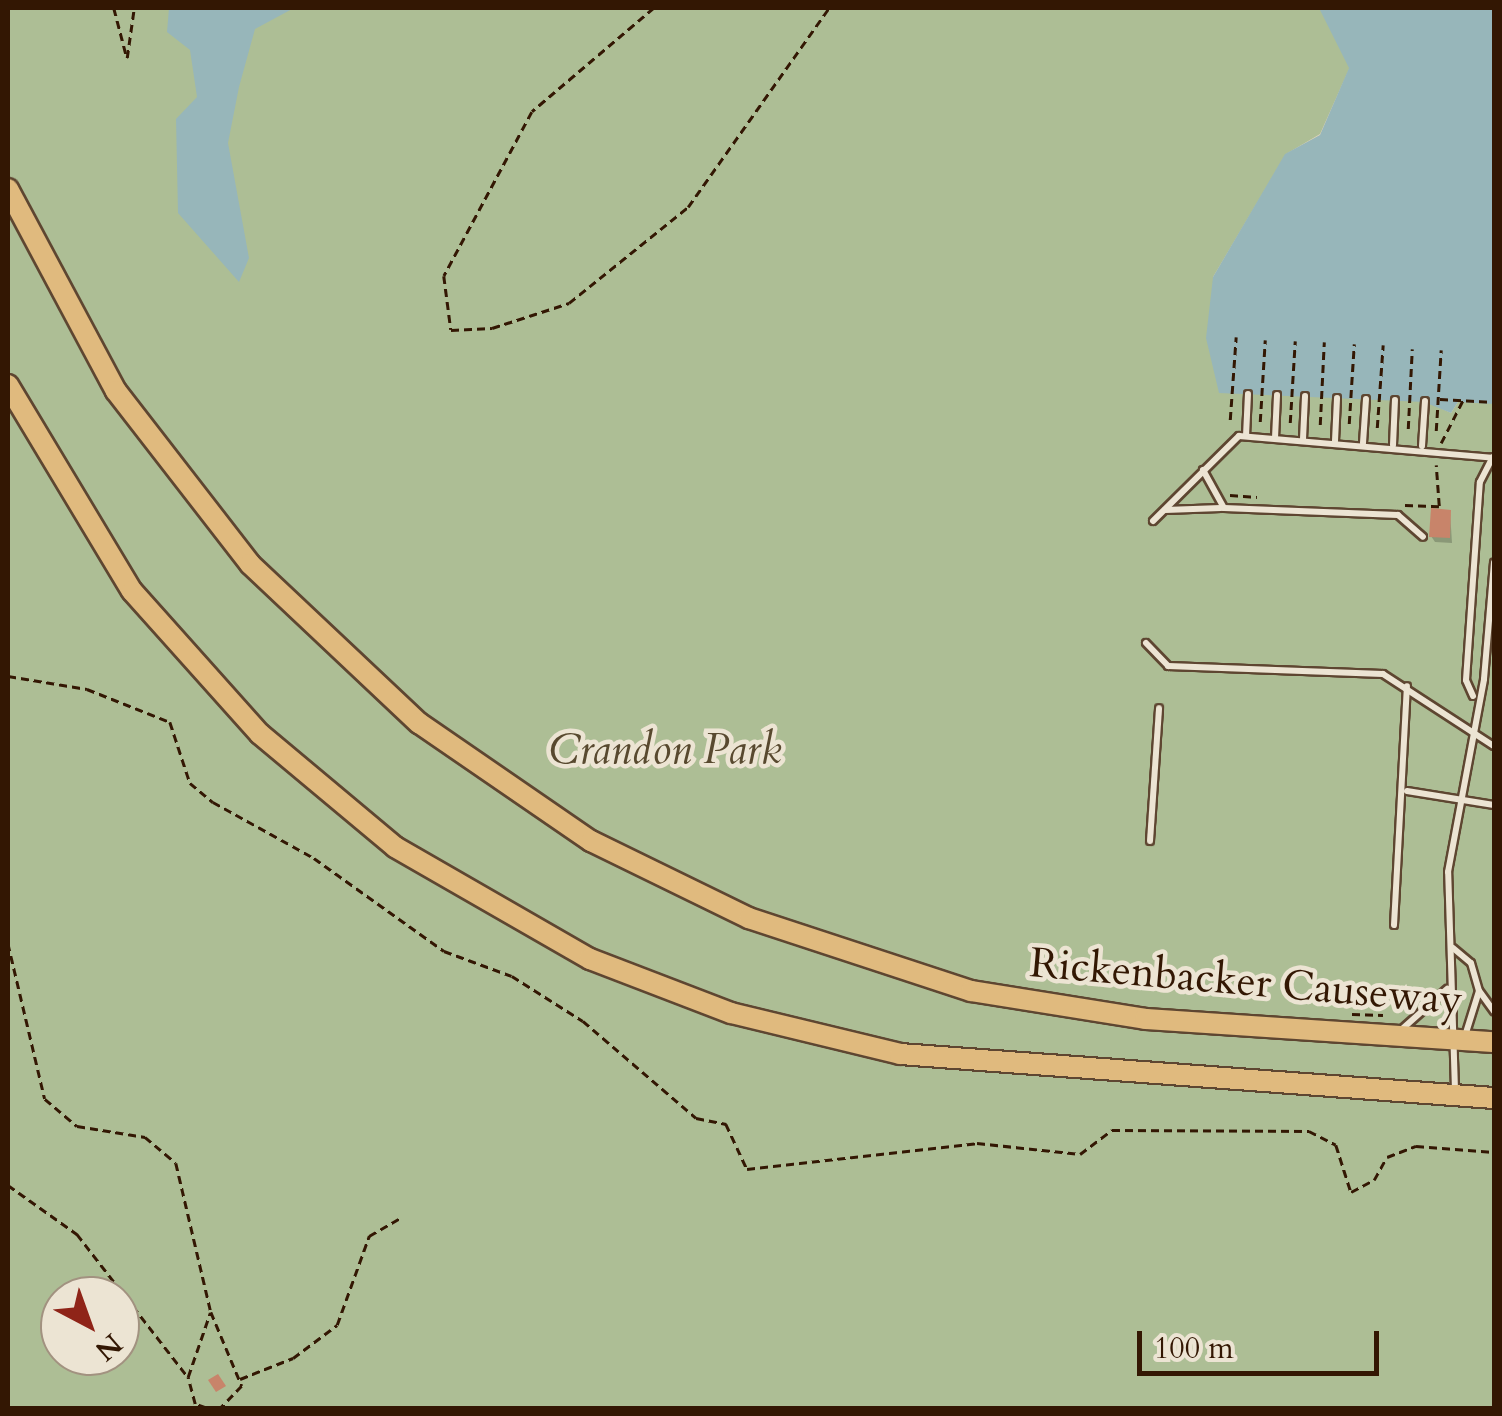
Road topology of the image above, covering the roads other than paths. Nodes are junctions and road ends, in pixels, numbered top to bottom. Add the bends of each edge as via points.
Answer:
1 (8, 190) edge
2 (8, 385) edge
3 (1248, 394) dead end
4 (1277, 395) dead end
5 (1306, 396) dead end
6 (1338, 398) dead end
7 (1366, 399) dead end
8 (1396, 400) dead end
9 (1425, 402) dead end
10 (1246, 436) junction
11 (1275, 438) junction
12 (1303, 439) junction
13 (1334, 441) junction
14 (1363, 443) junction
15 (1393, 444) junction
16 (1422, 446) junction
17 (1494, 459) edge
18 (1203, 469) junction
19 (1224, 508) junction
20 (1423, 537) dead end
21 (1494, 562) edge
22 (1146, 643) dead end
23 (1407, 685) junction
24 (1474, 697) junction
25 (1159, 708) dead end
26 (1470, 728) junction
27 (1494, 746) edge
28 (1407, 790) junction
29 (1458, 798) junction
30 (1494, 804) edge
31 (1150, 841) dead end
32 (1394, 925) dead end
33 (1453, 948) junction
34 (1448, 988) junction
35 (1479, 992) junction
36 (1494, 1010) edge
37 (1389, 1036) junction
38 (1460, 1040) junction
39 (1494, 1042) edge
40 (1455, 1096) junction
41 (1494, 1098) edge

1 - 37 main road, Rickenbacker Causeway via 106,376 214,525 373,685 574,830 749,918 971,990 1126,1017
2 - 40 main road via 104,552 230,704 395,846 562,946 731,1013 900,1054
3 - 10 lane
4 - 11 lane
5 - 12 lane
6 - 13 lane
7 - 14 lane
8 - 15 lane
9 - 16 lane
10 - 11 lane
10 - 18 lane
11 - 12 lane
12 - 13 lane
13 - 14 lane
14 - 15 lane
15 - 16 lane
16 - 17 lane
17 - 24 lane via 1480,482 1466,680
18 - 19 lane
18 - 19 lane via 1153,521 1172,506
19 - 20 lane via 1410,518
21 - 24 lane via 1484,678
22 - 23 lane via 1168,666 1383,674
23 - 26 lane
23 - 28 lane
24 - 26 lane
25 - 31 lane
26 - 27 lane
26 - 29 lane
28 - 29 lane
28 - 32 lane
29 - 30 lane
29 - 33 lane via 1446,900
33 - 34 lane
33 - 35 lane via 1471,962
34 - 37 lane
34 - 38 lane
35 - 36 lane
35 - 38 lane via 1474,1028
37 - 38 main road, Rickenbacker Causeway
38 - 39 main road, Rickenbacker Causeway
38 - 40 lane
40 - 41 main road

